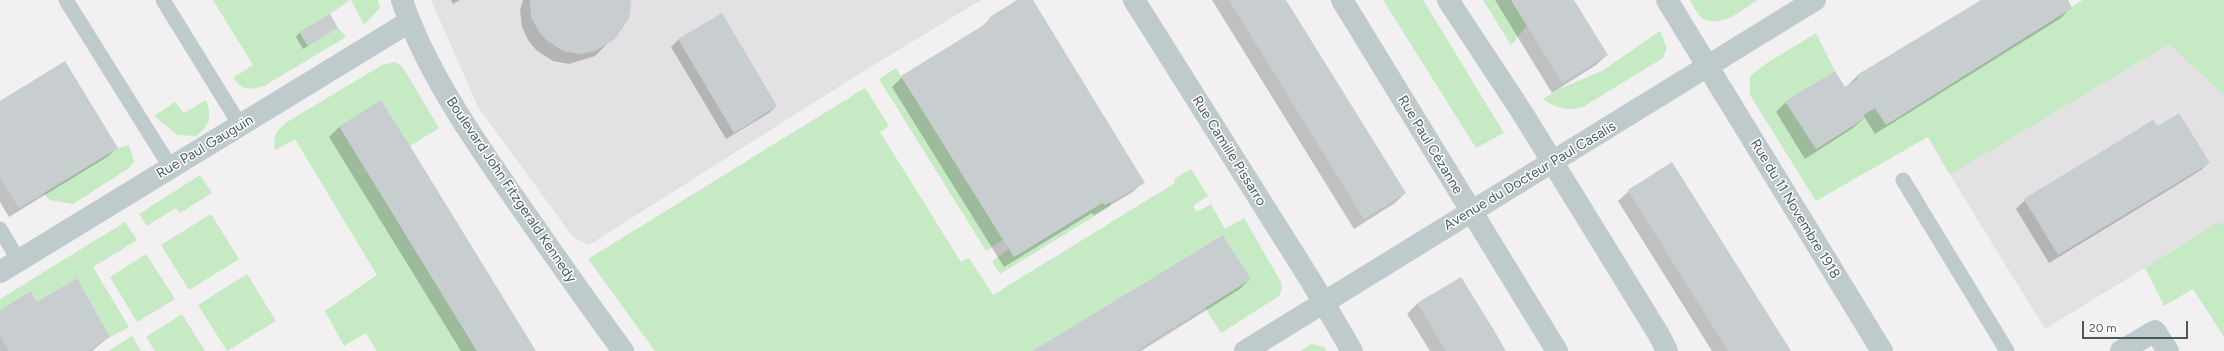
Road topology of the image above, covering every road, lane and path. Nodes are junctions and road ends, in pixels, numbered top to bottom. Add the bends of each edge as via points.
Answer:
1 (66, 0) edge
2 (163, 0) edge
3 (402, 0) edge
4 (1134, 0) edge
5 (1342, 0) edge
6 (1448, 0) edge
7 (1667, 0) edge
8 (1815, 0) edge
9 (409, 22) junction
10 (1708, 67) junction
11 (240, 125) junction
12 (1553, 162) junction
13 (171, 168) junction
14 (1903, 180) dead end
15 (1471, 212) junction
16 (0, 229) edge
17 (19, 261) junction
18 (0, 272) edge
19 (1323, 302) junction
20 (624, 351) edge
21 (1245, 351) edge
22 (1352, 351) edge
23 (1557, 351) edge
24 (1667, 351) edge
25 (1882, 351) edge
26 (2007, 351) edge
27 (2122, 351) edge
28 (2168, 351) edge

1 - 13 lane
2 - 11 lane
3 - 9 street, Boulevard John Fitzgerald Kennedy
4 - 19 street, Rue Camille Pissarro
5 - 15 street, Rue Paul Cézanne
6 - 12 street
7 - 10 street, Rue du 11 Novembre 1918
8 - 10 street, Avenue du Docteur Paul Casalis
9 - 11 street, Rue Paul Gauguin
9 - 20 street, Boulevard John Fitzgerald Kennedy via 459,118 559,264
10 - 12 street, Avenue du Docteur Paul Casalis
10 - 25 street, Rue du 11 Novembre 1918
11 - 13 street, Rue Paul Gauguin
12 - 15 street, Avenue du Docteur Paul Casalis
12 - 24 street via 1660,335
13 - 17 street, Rue Paul Gauguin
14 - 26 lane
15 - 19 street, Avenue du Docteur Paul Casalis
15 - 23 street, Rue Paul Cézanne
16 - 17 lane
17 - 18 street, Rue Paul Gauguin
19 - 21 street, Avenue du Docteur Paul Casalis
19 - 22 street, Rue Camille Pissarro
27 - 28 street via 2155,331

